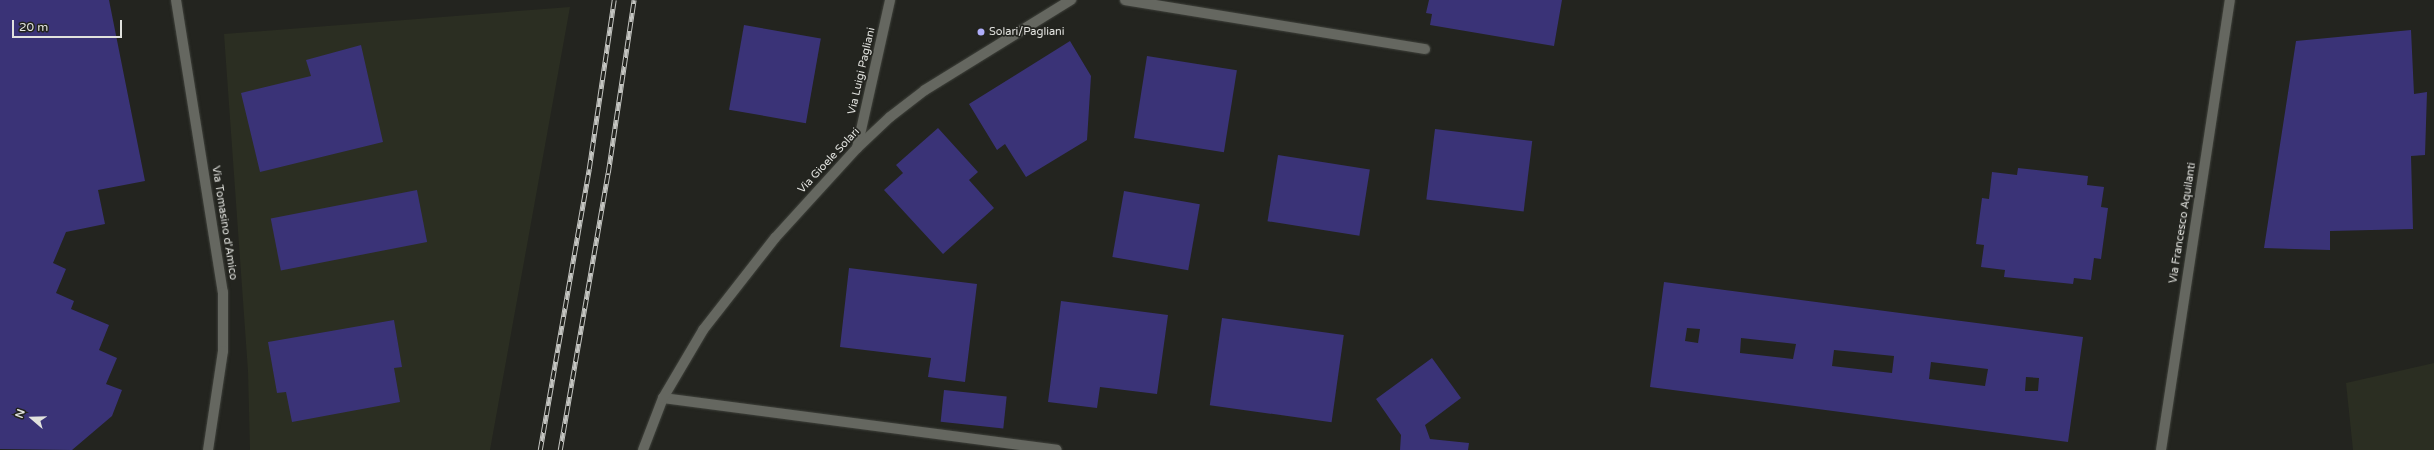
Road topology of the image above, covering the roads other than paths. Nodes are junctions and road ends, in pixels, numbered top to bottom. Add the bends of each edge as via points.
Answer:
1 (176, 0) edge
2 (890, 0) edge
3 (1071, 0) edge
4 (1125, 0) edge
5 (2230, 0) edge
6 (1425, 49) dead end
7 (857, 148) junction
8 (663, 398) junction
9 (208, 450) edge
10 (643, 450) edge
11 (1057, 450) edge
12 (2161, 450) edge

1 - 9 street, Via Tomasino d'Amico via 223,292 223,351
2 - 7 street, Via Luigi Pagliani
3 - 7 street, Via Gioele Solari via 925,90 890,116
4 - 6 street
5 - 12 street, Via Francesco Aquilanti
7 - 8 street, Via Gioele Solari via 775,238 731,292 686,356
8 - 10 street, Via Gioele Solari
8 - 11 street

